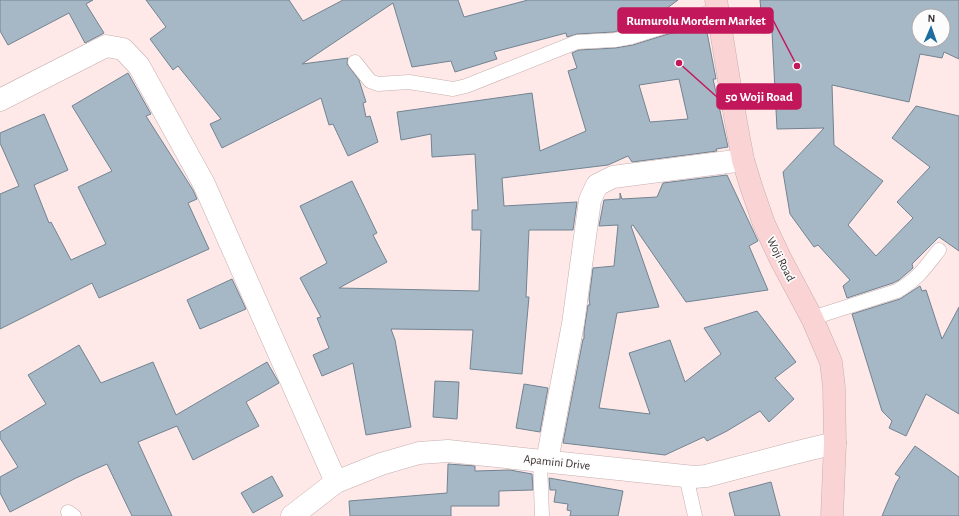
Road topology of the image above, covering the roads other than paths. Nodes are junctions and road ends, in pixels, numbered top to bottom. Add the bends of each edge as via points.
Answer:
1 (717, 5) edge
2 (355, 62) dead end
3 (0, 100) edge
4 (743, 160) junction
5 (939, 250) dead end
6 (812, 318) junction
7 (835, 443) junction
8 (543, 461) junction
9 (686, 476) junction
10 (336, 482) junction
11 (292, 516) edge
12 (542, 516) edge
13 (694, 516) edge
14 (832, 516) edge

1 - 2 lane via 632,37 577,42 453,89 409,82 378,84 370,81
1 - 4 main road, Woji Road
3 - 10 street via 106,46 123,49 139,66 204,184
4 - 6 main road, Woji Road via 764,224
4 - 8 street via 628,174 597,185 590,200 573,324
5 - 6 lane via 910,284 897,291
6 - 7 main road, Woji Road via 828,353 832,369
7 - 9 street, Apamini Drive via 706,476
7 - 14 main road, Woji Road
8 - 9 street, Apamini Drive
8 - 10 street, Apamini Drive via 448,451 419,453 381,464
8 - 12 lane
9 - 13 lane
10 - 11 street, Apamini Drive

